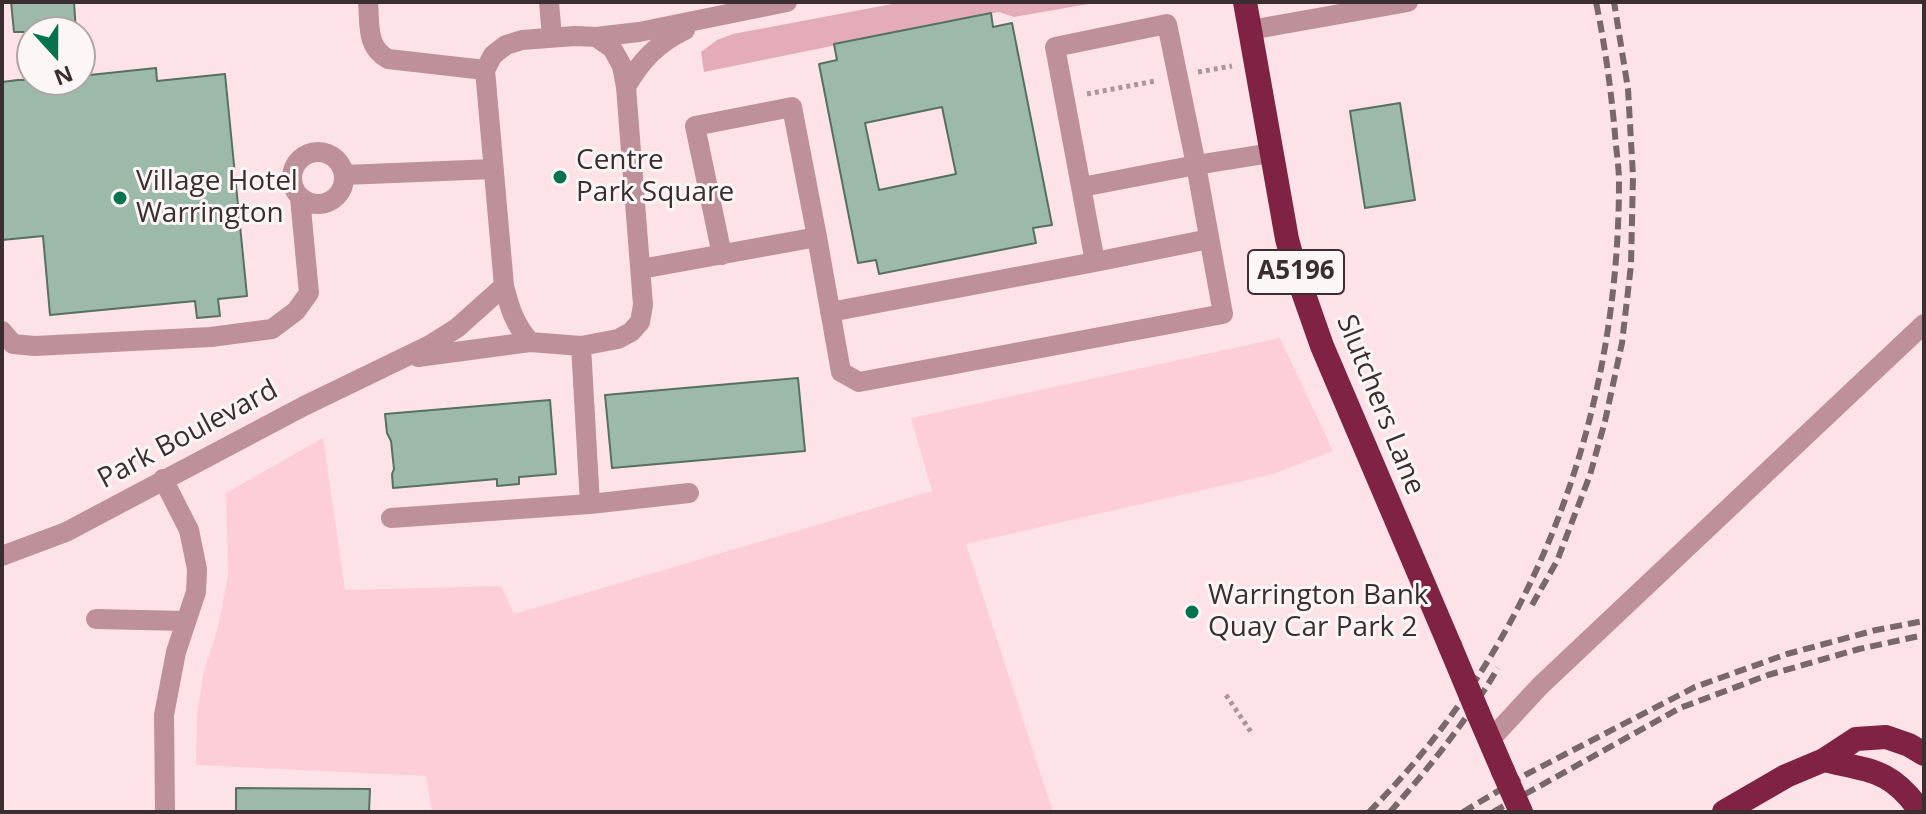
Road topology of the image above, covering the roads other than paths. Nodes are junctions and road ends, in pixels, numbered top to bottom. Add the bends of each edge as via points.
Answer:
1 (368, 2) edge
2 (549, 2) edge
3 (787, 2) edge
4 (1245, 2) edge
5 (1408, 2) edge
6 (710, 18) junction
7 (1250, 30) junction
8 (552, 37) junction
9 (596, 37) junction
10 (485, 70) junction
11 (626, 87) junction
12 (1271, 153) junction
13 (1196, 165) junction
14 (493, 169) junction
15 (344, 175) junction
16 (1082, 187) junction
17 (300, 198) junction
18 (817, 237) junction
19 (1209, 239) junction
20 (722, 255) junction
21 (1095, 262) junction
22 (641, 269) junction
23 (504, 286) junction
24 (830, 312) junction
25 (1924, 324) edge
26 (2, 331) edge
27 (530, 342) junction
28 (581, 346) junction
29 (398, 360) junction
30 (163, 479) junction
31 (689, 493) dead end
32 (590, 504) junction
33 (391, 518) dead end
34 (2, 556) edge
35 (96, 619) dead end
36 (186, 621) junction
37 (1490, 740) junction
38 (1924, 754) edge
39 (1824, 760) junction
40 (165, 812) edge
41 (1521, 812) edge
42 (1724, 812) edge
43 (1921, 812) edge

1 - 10 street via 372,43 388,59
2 - 8 street
3 - 6 street
4 - 7 highway, Slutchers Lane / A5196
5 - 7 street
6 - 9 street
6 - 11 street via 651,51
7 - 12 highway, Slutchers Lane / A5196
8 - 9 street
8 - 10 street via 506,45
9 - 11 street via 612,48
10 - 14 street
11 - 22 street
12 - 13 street
12 - 37 highway, Slutchers Lane / A5196, bridge via 1287,239 1308,308
13 - 16 street
13 - 16 street via 1167,24 1055,47
13 - 19 street
14 - 15 street
14 - 23 street
15 - 17 street via 340,193 326,204
15 - 17 street via 331,155 307,155 292,174
16 - 21 street
17 - 26 street via 309,293 272,329 35,346 13,344
18 - 20 street
18 - 20 street via 792,107 695,126
18 - 24 street
19 - 21 street
19 - 24 street via 1223,314 859,382 841,372
20 - 22 street
21 - 24 street
22 - 28 street via 640,322 618,339
23 - 27 street via 517,326
23 - 29 street, Park Boulevard via 457,328
25 - 37 street via 1540,686
27 - 28 street
27 - 29 street, Park Boulevard
28 - 32 street
29 - 30 street, Park Boulevard
30 - 34 street, Park Boulevard via 66,532
30 - 36 street via 194,548 196,592
31 - 32 street
32 - 33 street
35 - 36 street
36 - 40 street via 164,715
37 - 41 highway, Slutchers Lane / A5196, bridge
38 - 39 highway via 1886,737 1856,739
39 - 42 highway
39 - 43 highway via 1879,773 1910,796

